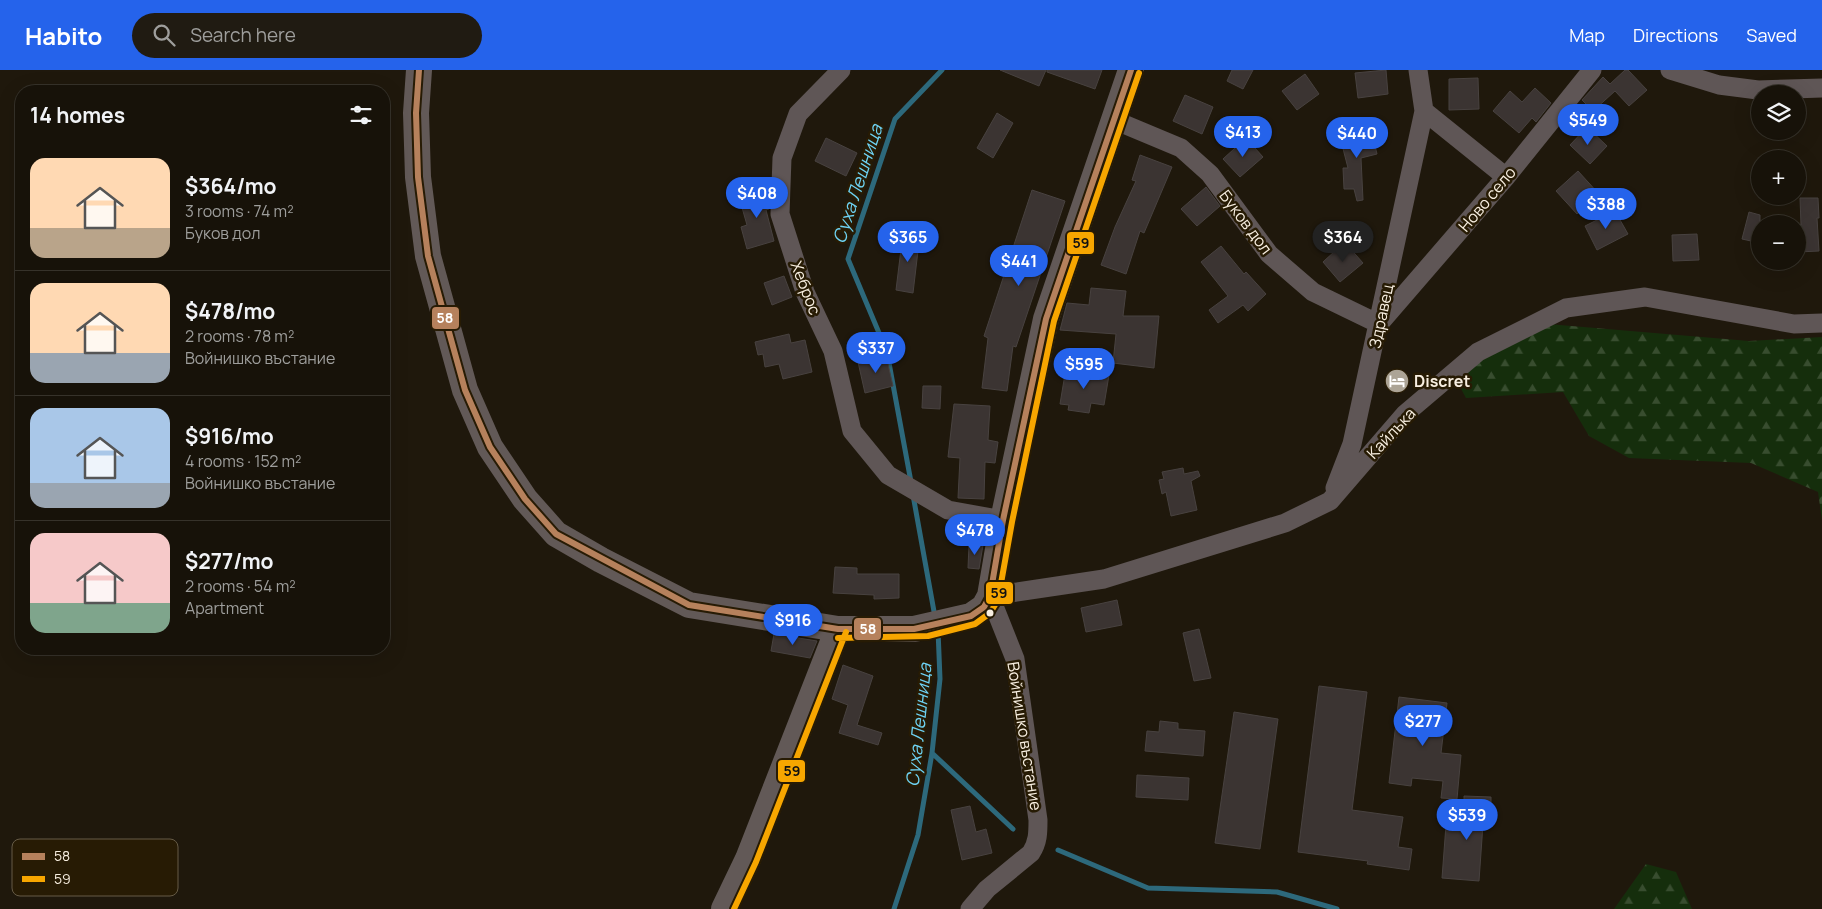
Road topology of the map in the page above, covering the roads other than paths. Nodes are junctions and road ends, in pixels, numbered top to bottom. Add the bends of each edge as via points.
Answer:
1 (419, 70) edge
2 (840, 70) edge
3 (1131, 70) edge
4 (1418, 70) edge
5 (1592, 70) edge
6 (1670, 70) edge
7 (1822, 88) edge
8 (1424, 111) junction
9 (1114, 120) junction
10 (1506, 177) junction
11 (1822, 323) edge
12 (1379, 324) junction
13 (1330, 501) junction
14 (1003, 520) junction
15 (990, 596) junction
16 (838, 629) junction
17 (724, 909) edge
18 (970, 909) edge

1 - 16 street via 416,113 418,177 428,256 465,390 490,447 525,500 556,534 689,606
2 - 14 street, Хеброс via 798,114 782,158 780,214 804,292 833,351 852,431 888,475 948,510
3 - 9 street
4 - 8 street, Здравец
5 - 10 street, Ново село
6 - 7 street via 1738,88
8 - 10 street
8 - 12 street, Здравец
9 - 12 street, Буков дол via 1181,148 1210,174 1269,254 1313,292
9 - 14 street via 1046,319
10 - 12 street, Ново село
11 - 13 street, Кайлъка via 1794,324 1646,297 1566,308 1478,352 1405,414
12 - 13 street, Здравец via 1352,444
13 - 15 street, Кайлъка via 1285,523 1104,579
14 - 15 street
15 - 16 street via 984,607 971,616 937,625
15 - 18 street, Войнишко въстание via 1015,660 1038,837 1031,853 986,889
16 - 17 street via 748,859

